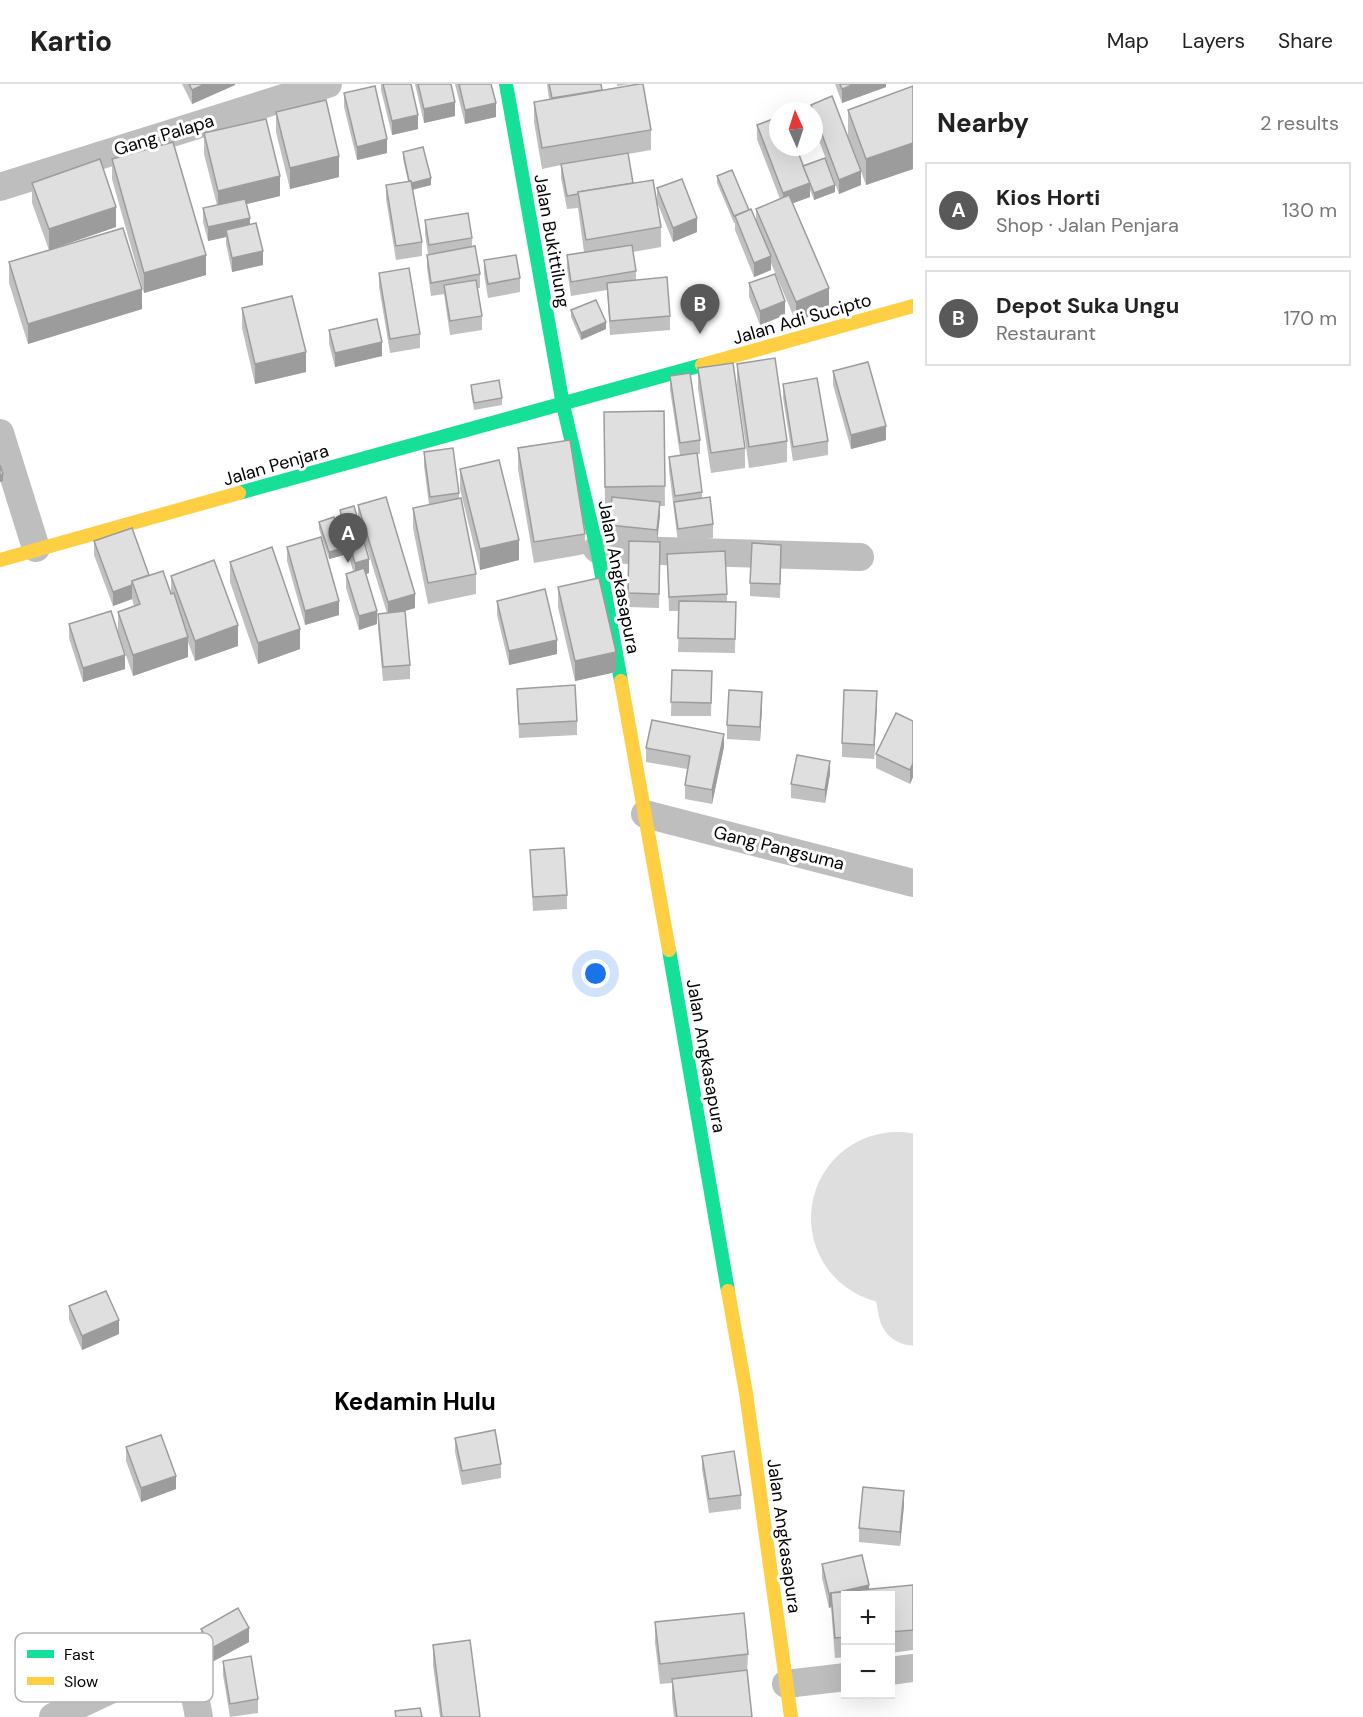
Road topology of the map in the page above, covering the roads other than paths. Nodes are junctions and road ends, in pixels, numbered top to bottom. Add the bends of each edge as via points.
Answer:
1 (328, 84) edge
2 (506, 84) edge
3 (0, 187) edge
4 (913, 306) edge
5 (563, 405) junction
6 (0, 434) edge
7 (36, 548) junction
8 (597, 549) junction
9 (860, 557) dead end
10 (0, 560) edge
11 (645, 814) junction
12 (913, 883) edge
13 (913, 1668) edge
14 (895, 1670) edge
15 (841, 1678) edge
16 (786, 1684) junction
17 (85, 1702) edge
18 (196, 1702) edge
19 (53, 1717) edge
20 (199, 1717) edge
21 (791, 1717) edge

1 - 3 street, Gang Palapa
2 - 5 street, Jalan Bukittilung
4 - 5 street, Jalan Adi Sucipto
5 - 7 street, Jalan Penjara
5 - 8 street, Jalan Angkasapura
6 - 7 street
7 - 10 street, Jalan Penjara
8 - 9 street
8 - 11 street, Jalan Angkasapura
11 - 12 street, Gang Pangsuma
11 - 16 street, Jalan Angkasapura via 746,1393
13 - 14 street
15 - 16 street
16 - 21 street, Jalan Angkasapura
17 - 19 street
18 - 20 street

